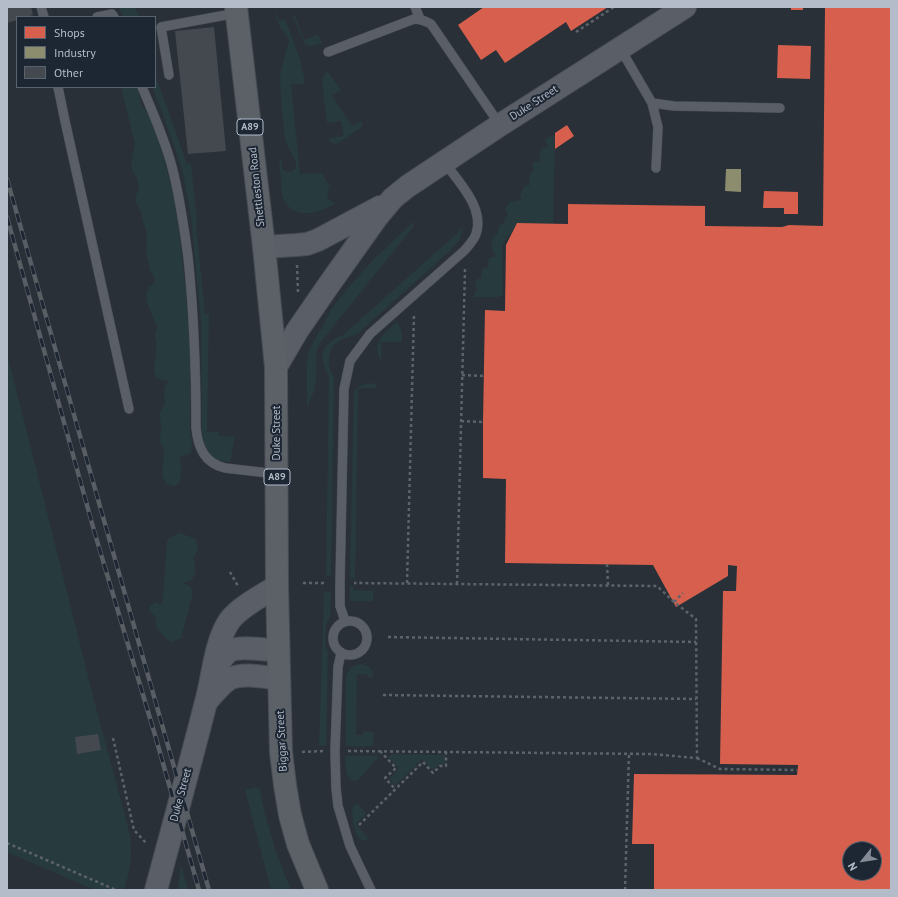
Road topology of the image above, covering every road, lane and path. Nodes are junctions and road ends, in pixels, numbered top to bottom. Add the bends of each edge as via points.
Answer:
1 (415, 7) edge
2 (614, 7) edge
3 (685, 7) edge
4 (237, 10) edge
5 (102, 16) edge
6 (113, 16) edge
7 (420, 19) junction
8 (576, 32) dead end
9 (620, 48) junction
10 (328, 52) dead end
11 (169, 74) dead end
12 (58, 88) edge
13 (142, 88) edge
14 (652, 103) junction
15 (780, 108) dead end
16 (500, 125) junction
17 (444, 162) junction
18 (656, 168) dead end
19 (387, 204) junction
20 (264, 247) junction
21 (465, 250) junction
22 (297, 261) dead end
23 (414, 295) junction
24 (310, 312) junction
25 (276, 367) junction
26 (462, 375) junction
27 (484, 376) dead end
28 (129, 409) dead end
29 (461, 420) junction
30 (483, 422) dead end
31 (277, 474) junction
32 (607, 564) dead end
33 (340, 582) junction
34 (303, 583) dead end
35 (406, 584) junction
36 (457, 584) junction
37 (608, 585) junction
38 (277, 586) junction
39 (683, 593) dead end
40 (674, 602) junction
41 (345, 621) junction
42 (388, 638) dead end
43 (696, 642) junction
44 (278, 651) junction
45 (341, 653) junction
46 (214, 669) junction
47 (279, 678) junction
48 (383, 695) dead end
49 (696, 699) junction
50 (207, 701) junction
51 (113, 738) dead end
52 (335, 751) junction
53 (380, 751) junction
54 (446, 752) junction
55 (301, 753) dead end
56 (630, 753) junction
57 (697, 758) junction
58 (798, 770) dead end
59 (395, 789) junction
60 (358, 825) dead end
61 (7, 844) edge
62 (164, 861) junction
63 (116, 890) edge
64 (156, 890) edge
65 (317, 890) edge
66 (371, 890) edge
67 (625, 890) edge

1 - 7 lane
2 - 8 path
3 - 9 street, Duke Street
4 - 11 lane via 161,27
4 - 20 main road, Shettleston Road / A89
5 - 6 lane
7 - 10 lane via 414,19
7 - 16 lane via 431,24
9 - 14 lane
9 - 16 street, Duke Street
12 - 28 lane
13 - 31 lane via 172,166 184,221 194,315 196,428 200,447 210,462 217,466
14 - 15 lane via 674,106
14 - 18 lane via 658,127
16 - 17 street, Duke Street
17 - 19 street, Duke Street via 408,186
17 - 21 lane via 472,201 476,214 476,234
19 - 20 street, Duke Street via 307,244
19 - 24 street, Duke Street
20 - 25 main road, Shettleston Road / A89
21 - 23 lane
21 - 26 path
22 - 24 path via 298,302
23 - 33 lane via 370,334 350,361 344,389
23 - 35 path
24 - 25 street, Duke Street
25 - 31 main road, Duke Street / A89
26 - 27 path
26 - 29 path
29 - 30 path
29 - 36 path
31 - 38 main road, Duke Street / A89
32 - 37 path
33 - 34 path
33 - 35 path
33 - 41 lane via 340,606
35 - 36 path
36 - 37 path
37 - 40 path via 657,586
38 - 44 main road, Biggar Street / A89
38 - 46 street, Duke Street via 236,613 230,620 218,647
39 - 40 path
40 - 43 path via 696,619
41 - 45 lane via 337,626 332,637
41 - 45 lane via 358,622 365,630 367,641 356,654
42 - 43 path
43 - 49 path
44 - 46 street, Duke Street via 234,649 228,652
44 - 47 main road, Biggar Street / A89
45 - 52 lane via 338,667
46 - 50 street, Duke Street
47 - 50 street, Duke Street via 237,676 229,679
47 - 65 main road, Biggar Street / A89 via 284,785 298,844
48 - 49 path
49 - 57 path
50 - 62 street, Duke Street
51 - 62 path via 134,830
52 - 53 path
52 - 55 path
52 - 66 lane via 338,806 350,846
53 - 54 path
53 - 59 path via 396,768 385,778
54 - 56 path
54 - 59 path via 446,766 440,766 433,773 422,762
56 - 57 path
56 - 67 path
57 - 58 path via 720,769
59 - 60 path
61 - 63 path
62 - 64 street, Duke Street

